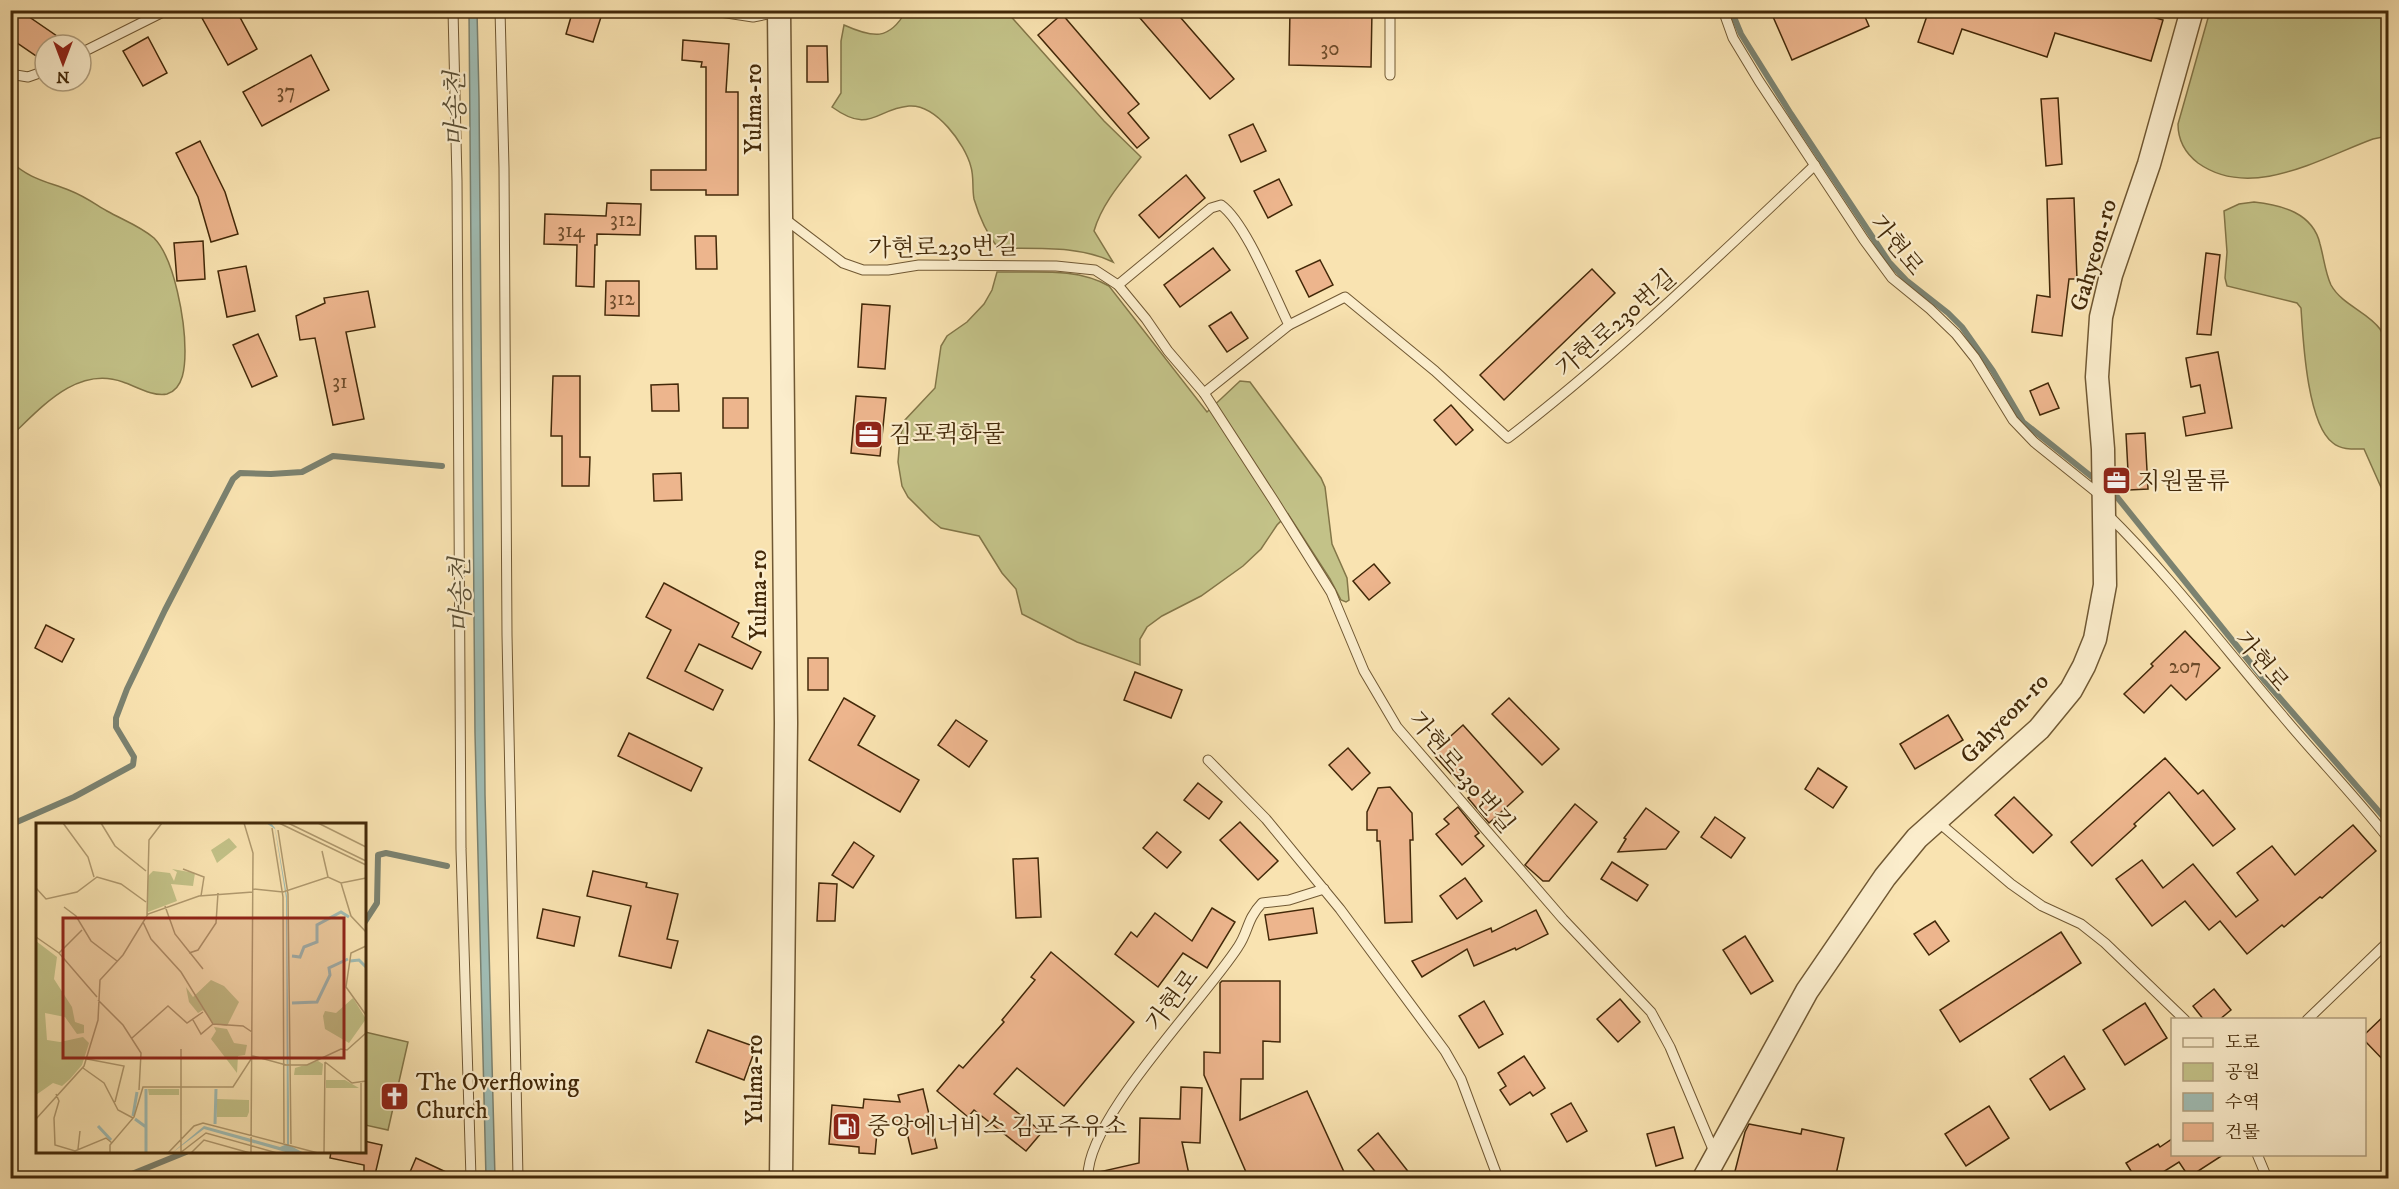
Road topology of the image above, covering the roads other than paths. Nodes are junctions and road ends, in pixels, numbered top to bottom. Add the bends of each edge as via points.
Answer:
1 (166, 10) edge
2 (453, 10) edge
3 (500, 10) edge
4 (707, 10) edge
5 (1390, 10) edge
6 (1723, 10) edge
7 (2192, 10) edge
8 (779, 11) edge
9 (93, 47) edge
10 (10, 74) edge
11 (33, 75) edge
12 (1390, 75) dead end
13 (1815, 165) junction
14 (780, 216) junction
15 (1118, 285) junction
16 (1289, 325) junction
17 (1204, 393) junction
18 (2104, 505) junction
19 (1208, 760) dead end
20 (1937, 821) junction
21 (2388, 838) edge
22 (1324, 889) junction
23 (2388, 942) edge
24 (2183, 1018) edge
25 (2309, 1018) edge
26 (1715, 1156) junction
27 (2257, 1156) edge
28 (471, 1179) edge
29 (518, 1179) edge
30 (781, 1179) edge
31 (1088, 1179) edge
32 (1498, 1179) edge
33 (1704, 1179) edge
34 (2267, 1179) edge

1 - 9 lane
2 - 28 lane via 461,849
3 - 29 lane
4 - 8 lane via 753,17
5 - 12 lane
6 - 13 lane, 가현로 via 1733,39
7 - 18 street, Gahyeon-ro via 2149,164 2110,274 2101,317 2097,377
8 - 14 street, Yulma-ro
10 - 11 lane
13 - 16 lane, 가현로230번길 via 1567,393 1508,438 1345,297
13 - 18 lane, 가현로 via 1892,278 1939,317 1975,358 2013,420
14 - 15 lane, 가현로230번길 via 843,263 863,270 919,265 1056,266 1095,270
14 - 30 street, Yulma-ro via 786,723
15 - 16 lane via 1211,208 1221,205 1246,237
15 - 17 lane, 가현로230번길
16 - 17 lane, 가현로230번길
17 - 26 lane, 가현로230번길 via 1331,592 1364,671 1397,727 1563,919 1651,1012 1670,1047
18 - 20 street, Gahyeon-ro via 2105,585 2095,639 2084,666 2071,690 2039,729
18 - 21 lane, 가현로
19 - 22 lane via 1266,819
20 - 24 lane via 2034,900 2081,924 2105,943
20 - 26 street, Gahyeon-ro via 1917,838 1885,877 1807,991
22 - 31 lane, 가현로 via 1289,900 1262,903 1251,915 1239,946 1123,1097 1092,1151
22 - 32 lane via 1445,1051 1461,1079
23 - 25 lane
26 - 33 street, Gahyeon-ro
27 - 34 lane

